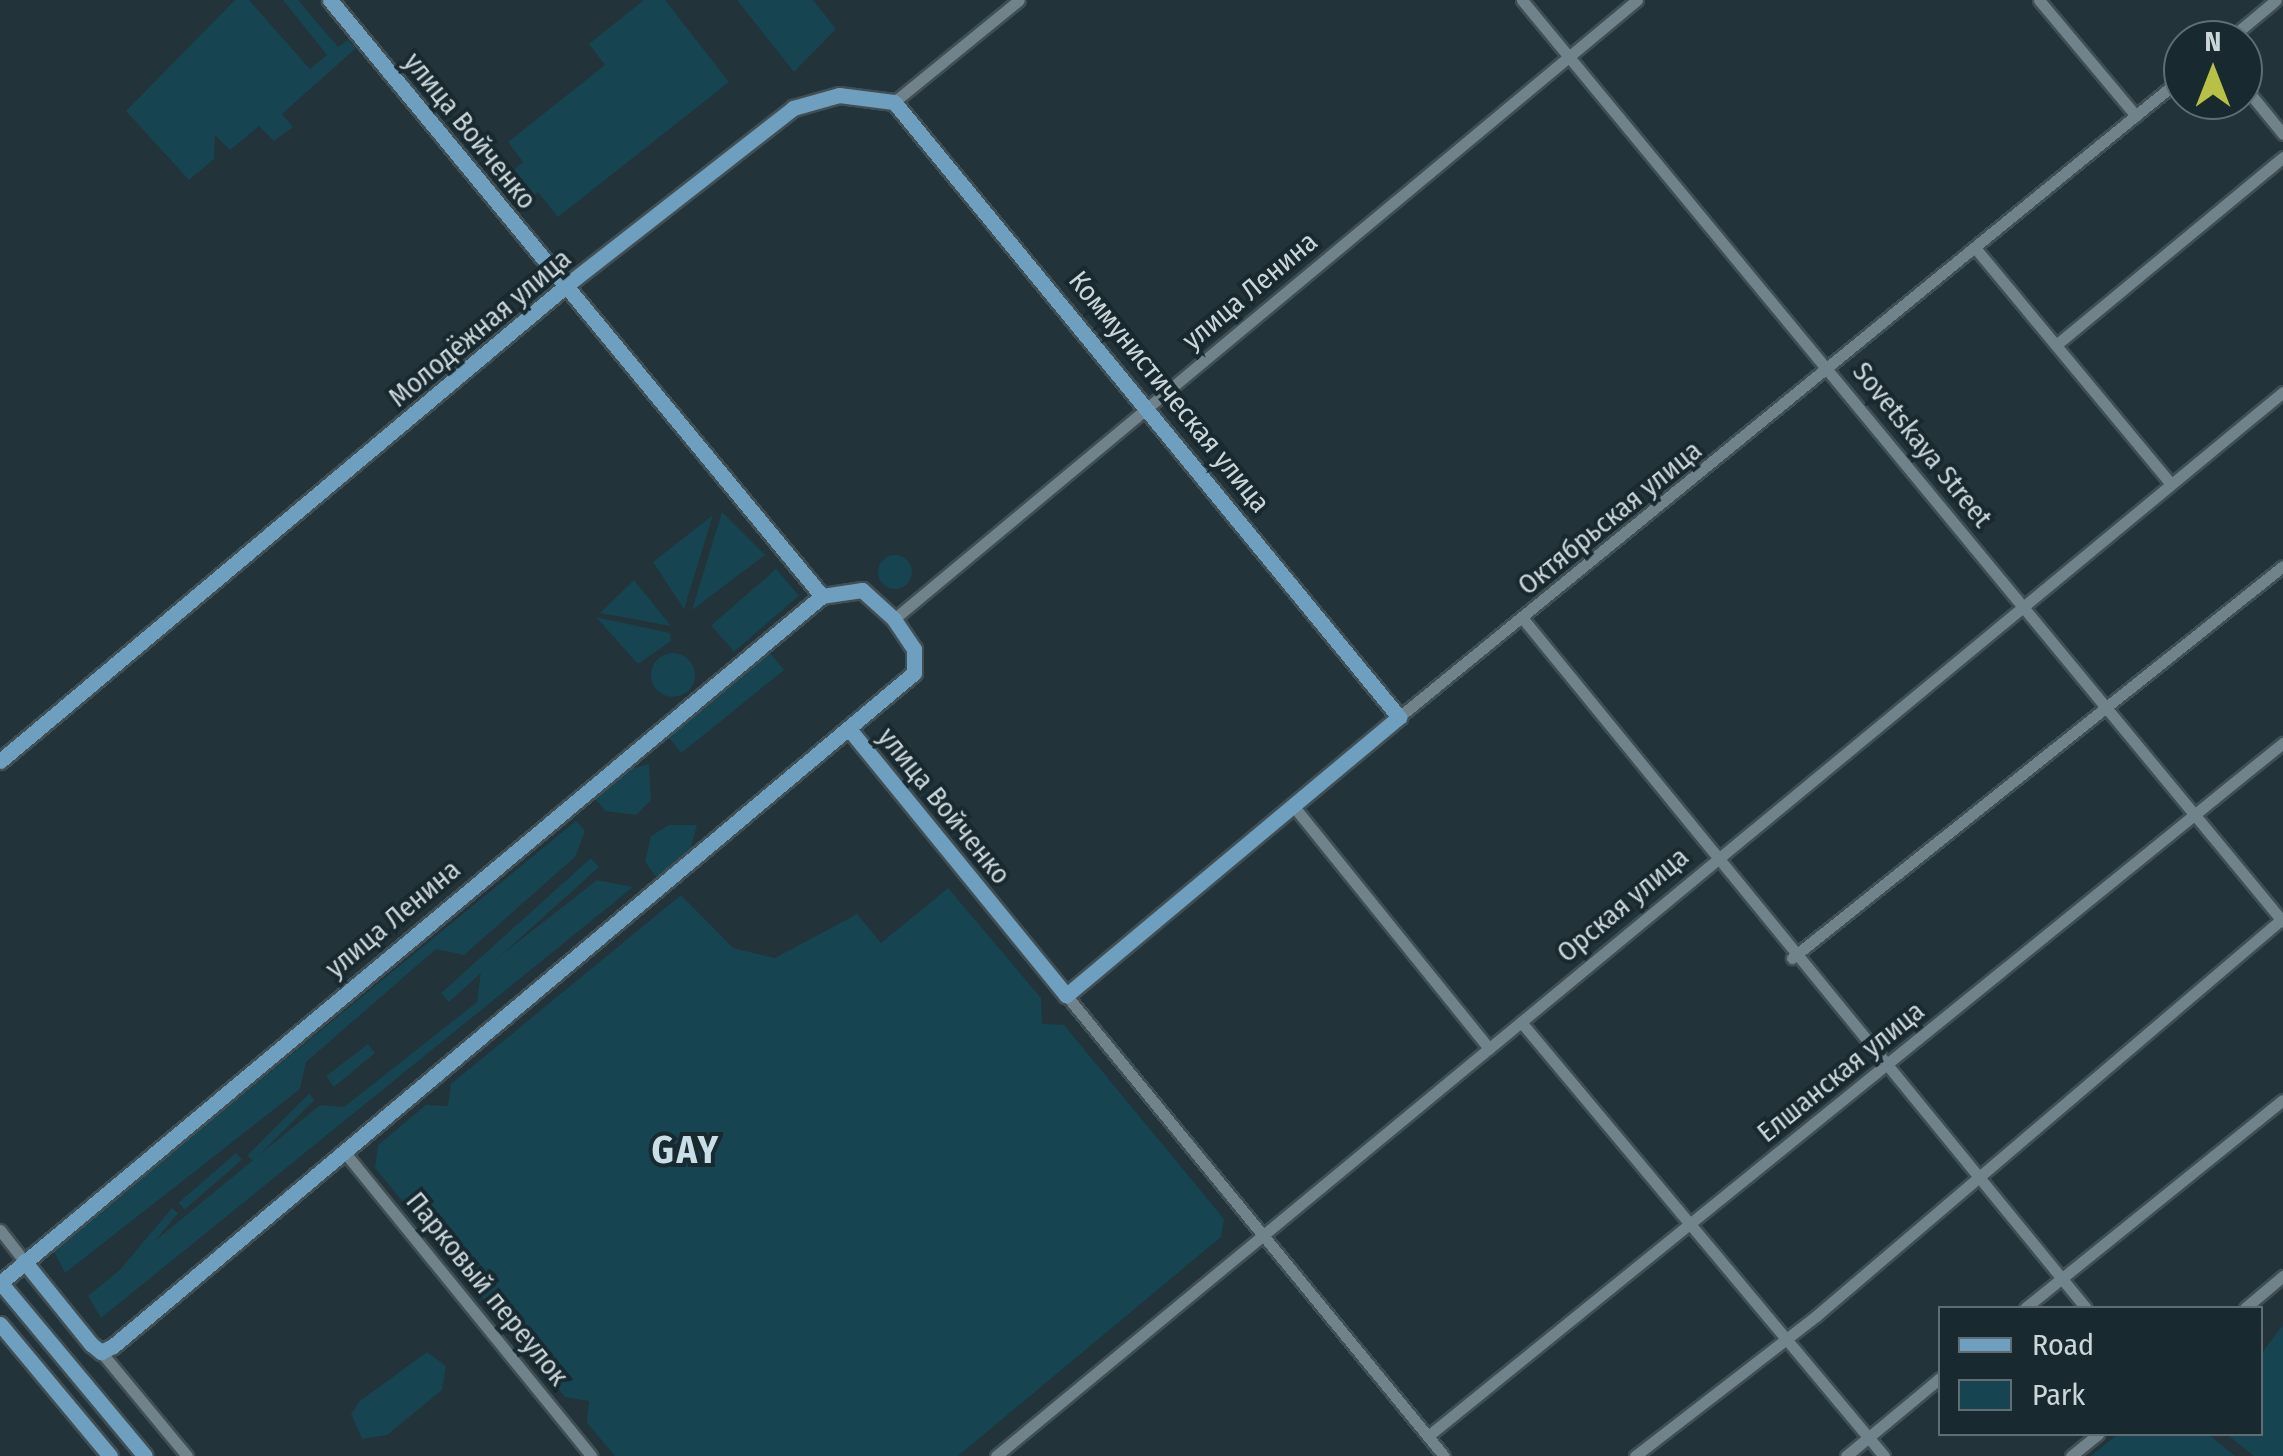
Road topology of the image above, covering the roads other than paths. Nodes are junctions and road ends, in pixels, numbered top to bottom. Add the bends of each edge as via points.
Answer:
1 (330, 0) edge
2 (1019, 0) edge
3 (1522, 0) edge
4 (1637, 0) edge
5 (2039, 0) edge
6 (2276, 0) edge
7 (2252, 20) edge
8 (1568, 56) junction
9 (2163, 94) edge
10 (894, 102) junction
11 (2263, 110) edge
12 (2136, 116) junction
13 (2283, 134) edge
14 (2283, 156) edge
15 (1976, 249) junction
16 (568, 284) junction
17 (2056, 345) junction
18 (1829, 371) junction
19 (2283, 392) edge
20 (1152, 407) junction
21 (2171, 484) junction
22 (2283, 566) edge
23 (822, 596) junction
24 (2024, 606) junction
25 (894, 619) junction
26 (1524, 620) junction
27 (2107, 709) junction
28 (1400, 717) junction
29 (851, 732) junction
30 (2283, 743) edge
31 (0, 761) edge
32 (1294, 808) junction
33 (2194, 815) junction
34 (1716, 860) junction
35 (2282, 920) edge
36 (1792, 958) junction
37 (1066, 996) junction
38 (1521, 1022) junction
39 (1489, 1048) junction
40 (1883, 1069) junction
41 (2283, 1100) edge
42 (346, 1154) junction
43 (1974, 1179) junction
44 (1691, 1226) junction
45 (0, 1230) edge
46 (1260, 1236) junction
47 (24, 1261) junction
48 (2283, 1276) edge
49 (2061, 1279) junction
50 (0, 1283) edge
51 (2027, 1306) edge
52 (2084, 1306) edge
53 (2248, 1306) edge
54 (0, 1324) edge
55 (1782, 1334) junction
56 (100, 1352) junction
57 (1938, 1380) edge
58 (1428, 1436) junction
59 (2096, 1436) edge
60 (1868, 1437) junction
61 (110, 1456) edge
62 (145, 1456) edge
63 (187, 1456) edge
64 (591, 1456) edge
65 (996, 1456) edge
66 (1444, 1456) edge
67 (1635, 1456) edge
68 (1846, 1456) edge
69 (1884, 1456) edge
70 (2071, 1456) edge

1 - 16 main road, улица Войченко
2 - 10 street
3 - 8 street, Sovetskaya Street
4 - 8 street, улица Ленина
5 - 12 street
6 - 7 street
8 - 18 street, Sovetskaya Street
8 - 20 street, улица Ленина
9 - 12 street, Октябрьская улица
10 - 16 main road, Молодёжная улица via 840,95 793,108
10 - 20 main road, Коммунистическая улица
11 - 13 street
12 - 15 street, Октябрьская улица
14 - 17 street
15 - 17 street
15 - 18 street, Октябрьская улица
16 - 23 main road, улица Войченко
16 - 31 main road, Молодёжная улица
17 - 21 street
18 - 24 street, Sovetskaya Street
18 - 26 street, Октябрьская улица
19 - 21 street, Орская улица
20 - 25 street, улица Ленина
20 - 28 main road, Коммунистическая улица
21 - 24 street, Орская улица
22 - 27 street
23 - 25 main road, улица Войченко via 862,590
23 - 47 main road, улица Ленина
24 - 27 street, Sovetskaya Street
24 - 34 street, Орская улица
25 - 29 main road, улица Войченко via 914,648 914,673
26 - 28 street, Октябрьская улица
26 - 34 street
27 - 33 street, Sovetskaya Street
27 - 36 street
28 - 32 main road, Октябрьская улица
29 - 37 main road, улица Войченко
29 - 42 main road
30 - 33 street, Елшанская улица
32 - 37 main road, Октябрьская улица
32 - 39 street
33 - 35 street, Sovetskaya Street
33 - 40 street, Елшанская улица
34 - 36 street
34 - 38 street, Орская улица
35 - 43 street
36 - 40 street
37 - 46 street, улица Войченко
38 - 39 street, Орская улица
38 - 44 street
39 - 46 street, Орская улица
40 - 43 street
40 - 44 street, Елшанская улица
41 - 49 street
42 - 56 main road
42 - 64 street, Парковый переулок
43 - 49 street
43 - 55 street
44 - 55 street
44 - 58 street, Елшанская улица
45 - 47 street
46 - 58 street, улица Войченко
46 - 65 street, Орская улица
47 - 50 main road, улица Ленина
47 - 56 main road
48 - 53 street
49 - 51 street
49 - 52 street
50 - 62 main road
54 - 61 main road
55 - 60 street
55 - 67 street
56 - 63 street
57 - 60 street
58 - 66 street, улица Войченко
59 - 70 street
60 - 68 street
60 - 69 street

